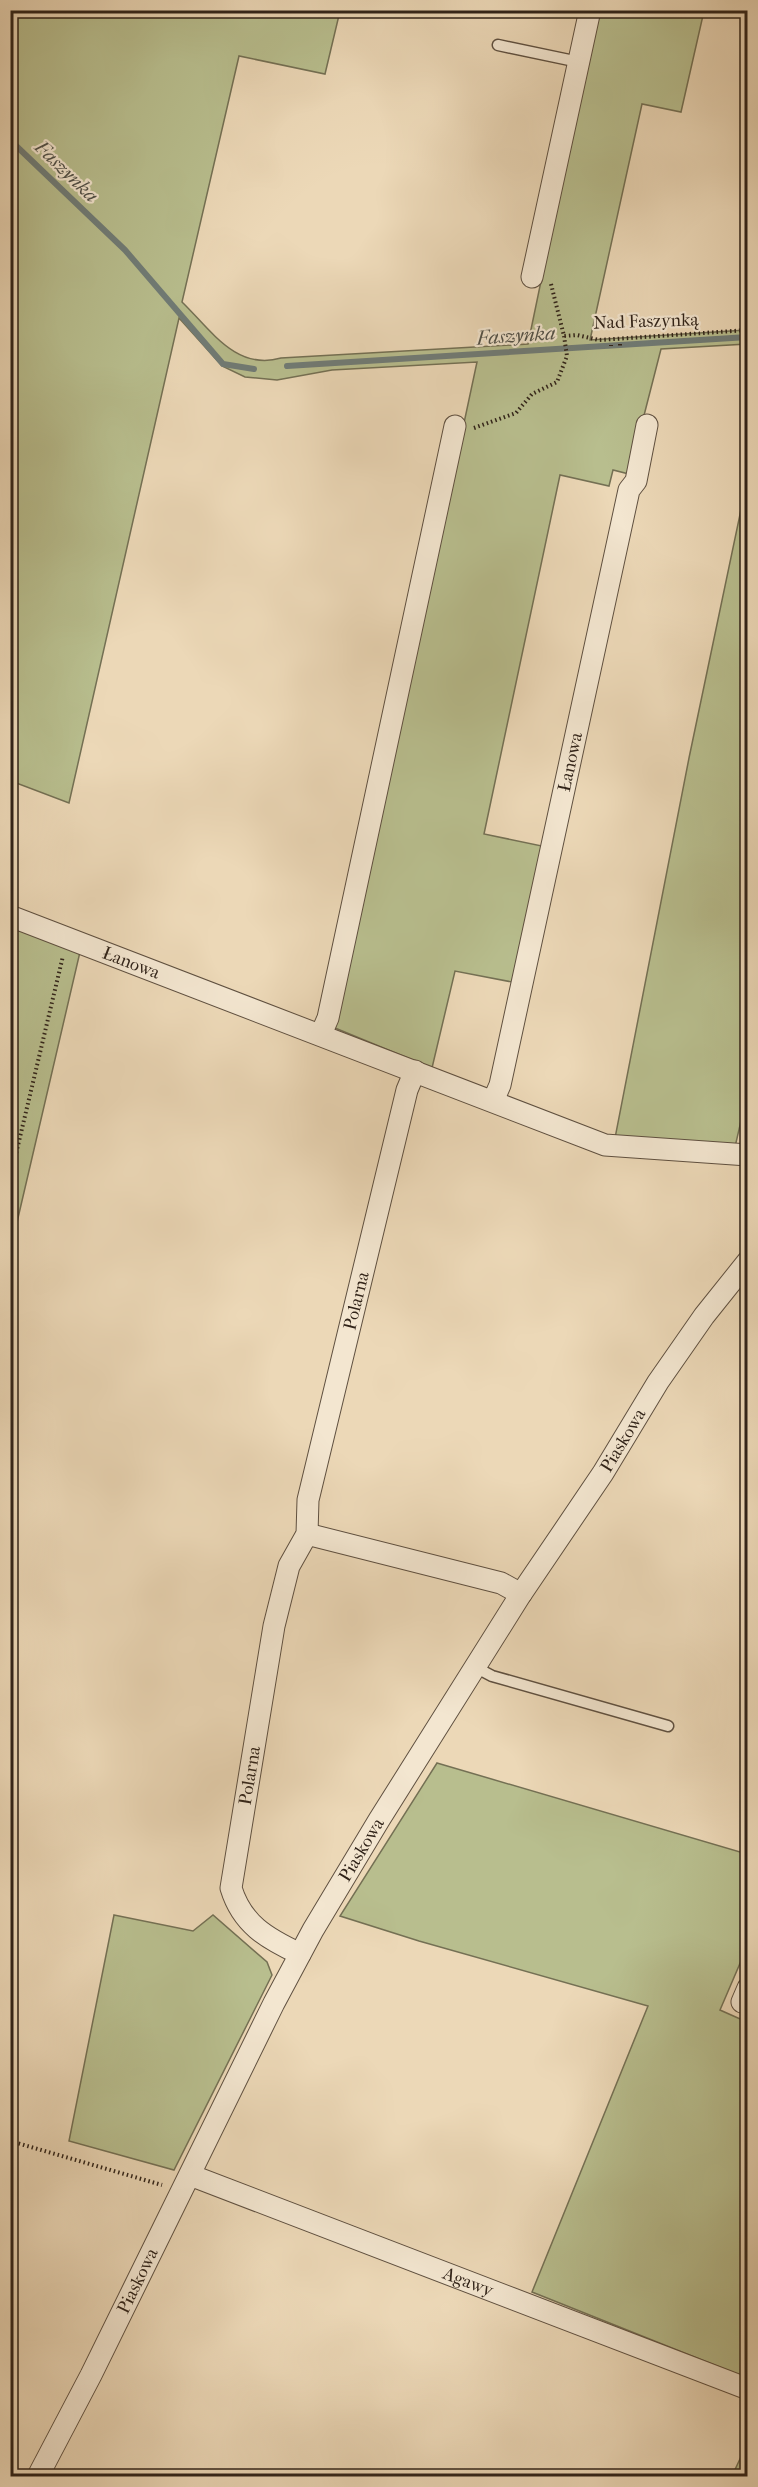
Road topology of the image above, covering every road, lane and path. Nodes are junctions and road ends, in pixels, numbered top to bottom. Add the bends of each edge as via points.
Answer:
1 (590, 10) edge
2 (498, 45) dead end
3 (579, 62) junction
4 (541, 280) joint
5 (747, 330) edge
6 (564, 336) junction
7 (647, 425) dead end
8 (454, 432) joint
9 (10, 916) edge
10 (71, 939) junction
11 (321, 1034) junction
12 (415, 1071) junction
13 (493, 1101) junction
14 (747, 1155) edge
15 (10, 1179) edge
16 (747, 1261) edge
17 (307, 1534) junction
18 (521, 1594) junction
19 (475, 1667) junction
20 (668, 1726) dead end
21 (300, 1954) junction
22 (10, 2141) edge
23 (186, 2183) junction
24 (747, 2389) edge
25 (38, 2476) edge

1 - 3 street
2 - 3 lane
3 - 4 street
4 - 6 path
5 - 6 path, Nad Faszynką via 598,340
6 - 8 path via 567,356 557,382 532,394 516,413
7 - 13 street, Łanowa via 636,481 629,490 500,1085
8 - 11 street via 328,1018
9 - 10 street, Łanowa
10 - 11 street, Łanowa
10 - 15 path via 63,955
11 - 12 street, Łanowa
12 - 13 street, Łanowa
12 - 17 street, Polarna via 404,1101 308,1500
13 - 14 street, Łanowa via 605,1145
16 - 18 street, Piaskowa via 697,1325
17 - 18 street via 501,1583
17 - 21 street, Polarna via 289,1566 274,1626 231,1888 237,1908 255,1928
18 - 19 street, Piaskowa
19 - 20 lane via 492,1676
19 - 21 street, Piaskowa
21 - 23 street, Piaskowa
22 - 23 path
23 - 24 street, Agawy
23 - 25 street, Piaskowa

